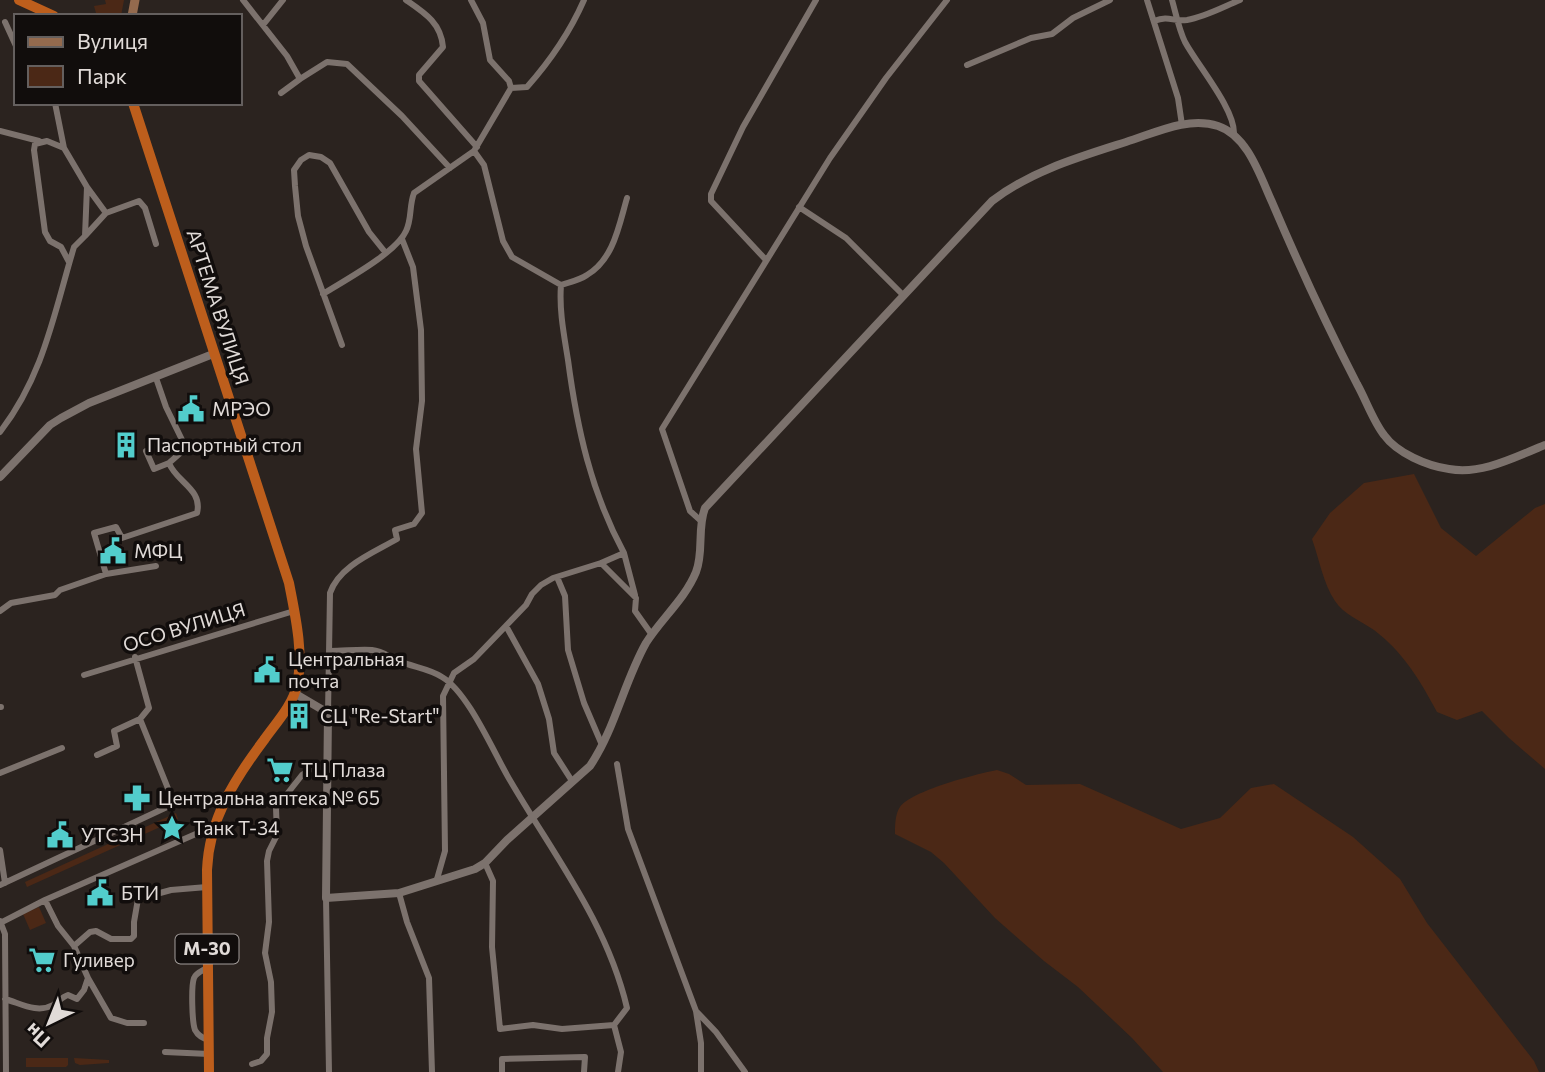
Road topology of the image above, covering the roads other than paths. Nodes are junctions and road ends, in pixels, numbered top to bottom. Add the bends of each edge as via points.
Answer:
1 (19, 0) edge
2 (243, 0) edge
3 (283, 0) edge
4 (406, 0) edge
5 (471, 0) edge
6 (584, 0) edge
7 (816, 0) edge
8 (947, 0) edge
9 (1110, 0) edge
10 (1147, 0) edge
11 (1172, 0) edge
12 (1240, 0) edge
13 (50, 14) edge
14 (1154, 21) junction
15 (1178, 21) junction
16 (5, 22) dead end
17 (263, 25) junction
18 (14, 42) edge
19 (967, 65) dead end
20 (300, 79) junction
21 (511, 88) junction
22 (281, 93) dead end
23 (55, 105) edge
24 (134, 105) edge
25 (1182, 125) junction
26 (0, 131) edge
27 (1234, 134) junction
28 (41, 141) junction
29 (64, 148) junction
30 (475, 149) junction
31 (450, 168) junction
32 (87, 187) junction
33 (627, 198) dead end
34 (799, 207) junction
35 (106, 213) junction
36 (85, 236) junction
37 (402, 239) junction
38 (156, 244) dead end
39 (385, 253) junction
40 (766, 260) junction
41 (69, 262) junction
42 (561, 285) junction
43 (323, 294) junction
44 (904, 296) junction
45 (341, 345) dead end
46 (213, 354) junction
47 (156, 378) junction
48 (0, 432) edge
49 (1545, 445) edge
50 (146, 451) dead end
51 (169, 463) junction
52 (0, 477) edge
53 (700, 520) junction
54 (624, 553) junction
55 (601, 563) junction
56 (156, 566) dead end
57 (106, 574) junction
58 (557, 577) junction
59 (636, 598) junction
60 (0, 611) edge
61 (294, 611) junction
62 (506, 626) junction
63 (652, 635) junction
64 (330, 651) junction
65 (135, 657) junction
66 (84, 675) dead end
67 (449, 682) junction
68 (296, 689) junction
69 (328, 713) junction
70 (140, 719) junction
71 (602, 745) junction
72 (62, 748) dead end
73 (97, 754) dead end
74 (617, 764) dead end
75 (327, 765) junction
76 (0, 773) edge
77 (572, 782) junction
78 (532, 817) junction
79 (214, 826) junction
80 (0, 850) edge
81 (485, 863) junction
82 (438, 879) junction
83 (2, 884) edge
84 (206, 887) junction
85 (399, 893) junction
86 (326, 898) junction
87 (45, 900) junction
88 (0, 922) edge
89 (74, 946) junction
90 (88, 978) junction
91 (5, 999) junction
92 (696, 1011) junction
93 (144, 1023) dead end
94 (614, 1024) junction
95 (165, 1052) dead end
96 (209, 1054) junction
97 (252, 1064) dead end
98 (6, 1072) edge
99 (209, 1072) edge
100 (329, 1072) edge
101 (432, 1072) edge
102 (502, 1072) edge
103 (584, 1072) edge
104 (618, 1072) edge
105 (701, 1072) edge
106 (745, 1072) edge

1 - 13 highway
2 - 17 street
3 - 17 street
4 - 30 street via 429,16 442,38 443,47 419,81
5 - 21 street via 484,23 491,60
6 - 21 street via 572,27 527,87
7 - 40 street via 743,127 711,194 711,201
8 - 34 street via 886,78
9 - 19 street via 1052,34
10 - 14 street
11 - 15 street
12 - 15 street
14 - 15 street via 1165,17
14 - 25 street
15 - 27 street via 1184,41 1234,125
16 - 18 street
17 - 20 street
20 - 22 street
20 - 31 street via 327,62 347,64
21 - 30 street
23 - 29 street
24 - 46 highway, АРТЕМА ВУЛИЦЯ
25 - 27 street via 1203,123
25 - 44 street via 1091,153 1010,187
26 - 28 street
27 - 49 street via 1255,163 1307,283 1384,436 1424,462 1449,470 1487,467
28 - 29 street
28 - 41 street via 34,150 45,232
29 - 32 street
30 - 31 street
30 - 42 street via 512,257
31 - 37 street via 414,193
32 - 35 street
32 - 36 street
33 - 42 street via 614,243 605,257 589,275
34 - 40 street
34 - 44 street via 846,238
35 - 36 street
35 - 38 street via 139,201
36 - 41 street via 74,247
37 - 39 street
37 - 64 street via 415,278 422,354 416,449 422,513 414,524 395,530 397,539 335,579 330,593
39 - 43 street
39 - 43 street via 330,163 309,155 301,160 294,170 298,216
40 - 53 street via 662,429 690,512
41 - 48 street via 43,358
42 - 54 street via 574,407 591,480
43 - 45 street
44 - 53 street via 719,490
46 - 47 street
46 - 61 highway, АРТЕМА ВУЛИЦЯ via 255,474
47 - 51 street via 186,448
47 - 52 street via 61,418
50 - 51 street via 154,469
51 - 57 street via 194,492 197,513 122,538 116,527 94,533
53 - 63 street via 696,571
54 - 55 street
54 - 59 street
55 - 58 street
55 - 59 street
56 - 57 street
57 - 60 street via 55,595 11,603
58 - 62 street via 541,585
58 - 71 street via 565,596 568,650
59 - 63 street via 635,611
61 - 65 street, ОСО ВУЛИЦЯ
61 - 68 highway, АРТЕМА ВУЛИЦЯ
62 - 67 street
62 - 77 street via 538,684 554,753
63 - 71 street via 631,672
64 - 67 street via 386,653
64 - 69 street
65 - 66 street, ОСО ВУЛИЦЯ
65 - 70 street via 149,708
67 - 78 street
67 - 82 street via 443,696 445,851
68 - 69 street
68 - 79 highway, М-30 via 236,780
69 - 75 street
70 - 73 street via 114,731 117,746
70 - 83 street via 171,796 167,807
71 - 77 street via 590,766
72 - 76 street
74 - 92 street via 628,829
75 - 86 street
75 - 97 street via 302,775 276,808 277,835 269,850 266,873 265,953 272,1012 267,1054
77 - 78 street
78 - 81 street
78 - 94 street via 576,885 619,976 627,1008
79 - 84 highway, М-30
79 - 87 street
80 - 83 street
81 - 82 street
81 - 94 street via 492,881 499,1030
82 - 85 street
84 - 89 street via 138,899 131,939 111,939 96,931
84 - 96 highway, М-30
85 - 86 street
85 - 101 street via 429,978
86 - 100 street
87 - 88 street
87 - 89 street
88 - 91 street via 5,934
89 - 90 street
90 - 91 street via 77,999 68,995 51,1006 30,1008
90 - 93 street via 111,1018
91 - 98 street
92 - 105 street
92 - 106 street
94 - 104 street via 621,1052
95 - 96 street
96 - 99 highway, М-30
102 - 103 street via 502,1059 585,1057

